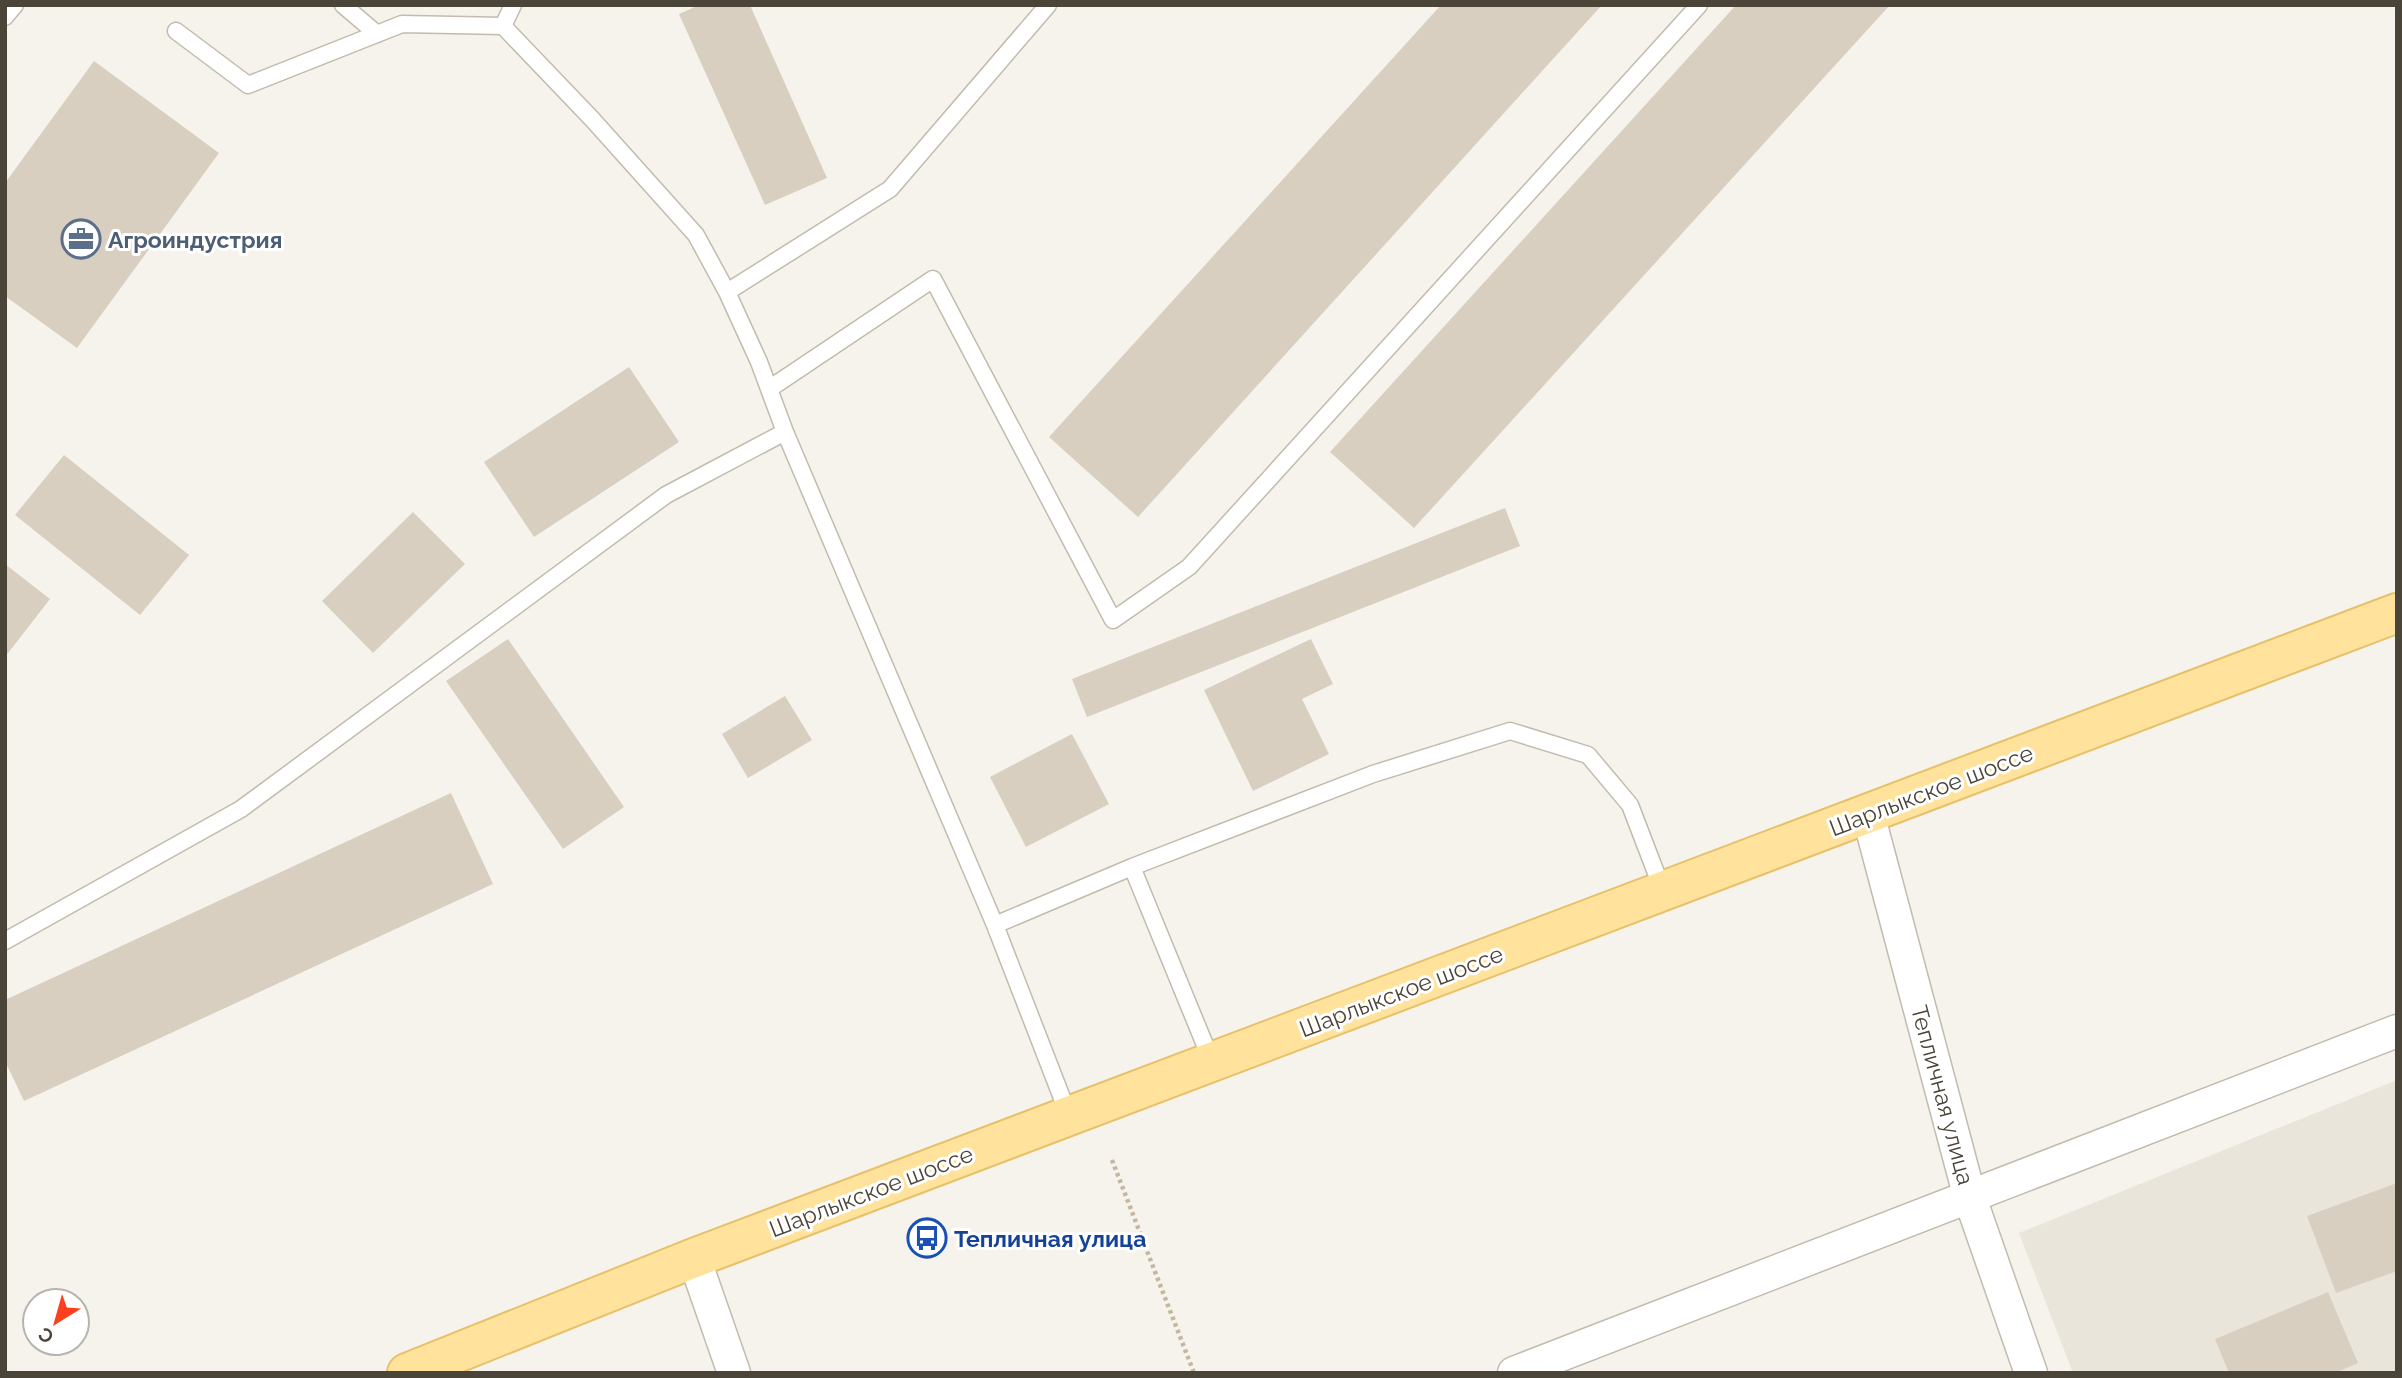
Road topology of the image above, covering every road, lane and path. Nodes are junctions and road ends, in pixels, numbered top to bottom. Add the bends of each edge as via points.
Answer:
1 (15, 5) edge
2 (343, 5) edge
3 (513, 5) edge
4 (1048, 5) edge
5 (1699, 5) edge
6 (5, 17) edge
7 (503, 26) junction
8 (176, 31) dead end
9 (377, 34) junction
10 (727, 292) junction
11 (769, 389) junction
12 (785, 432) junction
13 (2397, 613) edge
14 (1868, 814) junction
15 (1132, 867) junction
16 (1663, 891) junction
17 (995, 925) junction
18 (5, 941) edge
19 (2397, 1031) edge
20 (1212, 1062) junction
21 (1069, 1116) junction
22 (1112, 1160) dead end
23 (1970, 1198) junction
24 (694, 1258) junction
25 (407, 1373) edge
26 (734, 1373) edge
27 (1194, 1373) edge
28 (1514, 1373) edge
29 (2031, 1373) edge

1 - 6 lane
2 - 9 lane
3 - 7 lane
4 - 10 lane via 890,189
5 - 11 lane via 1189,567 1113,621 933,279
7 - 9 lane via 401,24
7 - 10 lane via 696,235
8 - 9 lane via 248,85
10 - 11 lane
11 - 12 lane
12 - 17 lane
12 - 18 lane via 666,495 241,809
13 - 14 main road, Шарлыкское шоссе
14 - 16 main road, Шарлыкское шоссе
14 - 23 street, Тепличная улица
15 - 16 lane via 1373,774 1510,732 1588,755 1630,805
15 - 17 lane
15 - 20 lane
16 - 20 main road, Шарлыкское шоссе
17 - 21 lane
19 - 23 street
20 - 21 main road, Шарлыкское шоссе
21 - 24 main road, Шарлыкское шоссе
22 - 27 path
23 - 28 street
23 - 29 street, Тепличная улица
24 - 25 main road, Шарлыкское шоссе
24 - 26 street

